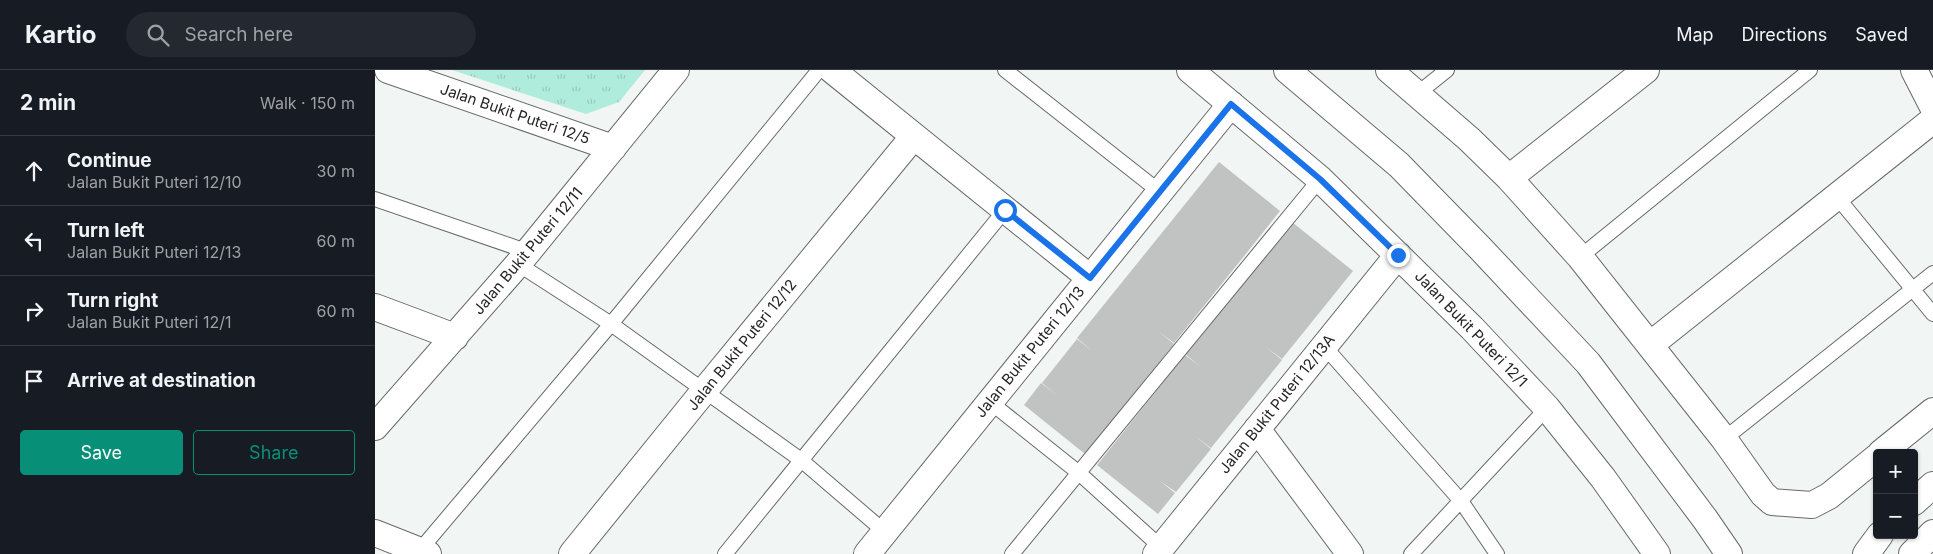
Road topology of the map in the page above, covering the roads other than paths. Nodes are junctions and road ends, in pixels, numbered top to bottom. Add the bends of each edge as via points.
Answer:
1 (388, 70) edge
2 (676, 70) edge
3 (819, 70) edge
4 (832, 70) edge
5 (1005, 70) edge
6 (1190, 70) edge
7 (1287, 70) edge
8 (1389, 70) edge
9 (1447, 70) edge
10 (1647, 70) edge
11 (1810, 70) edge
12 (1914, 70) edge
13 (1417, 94) junction
14 (1231, 104) junction
15 (1933, 107) edge
16 (1933, 120) edge
17 (914, 136) junction
18 (613, 148) junction
19 (1509, 178) junction
20 (1320, 179) junction
21 (1160, 192) junction
22 (1837, 197) junction
23 (375, 198) edge
24 (1005, 210) junction
25 (1398, 255) junction
26 (1580, 257) junction
27 (524, 258) junction
28 (1933, 273) edge
29 (1090, 278) junction
30 (1913, 290) junction
31 (375, 307) edge
32 (1933, 314) edge
33 (611, 324) junction
34 (455, 337) junction
35 (1650, 345) junction
36 (1324, 346) junction
37 (704, 391) junction
38 (990, 402) junction
39 (1547, 408) junction
40 (1933, 411) edge
41 (375, 426) edge
42 (1257, 429) junction
43 (1724, 439) junction
44 (1886, 449) edge
45 (801, 460) junction
46 (1873, 460) edge
47 (1079, 473) junction
48 (1933, 485) edge
49 (1918, 498) edge
50 (1461, 501) junction
51 (1705, 519) junction
52 (885, 532) junction
53 (1933, 533) edge
54 (375, 534) edge
55 (424, 552) edge
56 (1162, 552) edge
57 (572, 554) edge
58 (725, 554) edge
59 (867, 554) edge
60 (1012, 554) edge
61 (1350, 554) edge
62 (1411, 554) edge
63 (1497, 554) edge
64 (1657, 554) edge
65 (1729, 554) edge
66 (1747, 554) edge
67 (1912, 554) edge

1 - 18 street, Jalan Bukit Puteri 12/5
2 - 18 street, Jalan Bukit Puteri 12/11
3 - 33 lane
4 - 17 street
5 - 21 lane
6 - 14 street, Jalan Bukit Puteri 12/1
7 - 51 street via 1399,165 1588,363
8 - 13 street
9 - 13 lane
10 - 19 street
11 - 26 lane
12 - 15 street
13 - 19 street
14 - 20 street, Jalan Bukit Puteri 12/1
14 - 21 street, Jalan Bukit Puteri 12/13
16 - 22 street
17 - 24 street
17 - 37 street, Jalan Bukit Puteri 12/12
18 - 27 street, Jalan Bukit Puteri 12/11
19 - 26 street
20 - 25 street, Jalan Bukit Puteri 12/1
20 - 47 lane
21 - 29 street, Jalan Bukit Puteri 12/13
22 - 30 lane
22 - 35 street
23 - 27 lane
24 - 29 street
24 - 45 lane
25 - 36 street, Jalan Bukit Puteri 12/13A
25 - 39 street, Jalan Bukit Puteri 12/1
26 - 35 street
27 - 33 lane
27 - 34 street, Jalan Bukit Puteri 12/11
28 - 30 lane
29 - 38 street, Jalan Bukit Puteri 12/13
30 - 32 lane
30 - 43 lane
31 - 34 street
33 - 37 lane
33 - 55 lane
34 - 41 street, Jalan Bukit Puteri 12/11
35 - 43 street
36 - 42 street, Jalan Bukit Puteri 12/13A
36 - 50 lane
37 - 45 lane
37 - 57 street, Jalan Bukit Puteri 12/12
38 - 47 lane
38 - 52 street, Jalan Bukit Puteri 12/13
39 - 50 lane
39 - 64 street, Jalan Bukit Puteri 12/1 via 1603,478
40 - 44 street
42 - 56 street, Jalan Bukit Puteri 12/13A
42 - 61 street
43 - 46 street via 1772,502 1812,505 1829,496
45 - 52 lane
45 - 58 lane
47 - 56 lane
47 - 60 lane
48 - 49 street
50 - 62 lane
50 - 63 lane
51 - 65 street
51 - 66 street
52 - 59 street, Jalan Bukit Puteri 12/13
53 - 67 street
54 - 55 street

